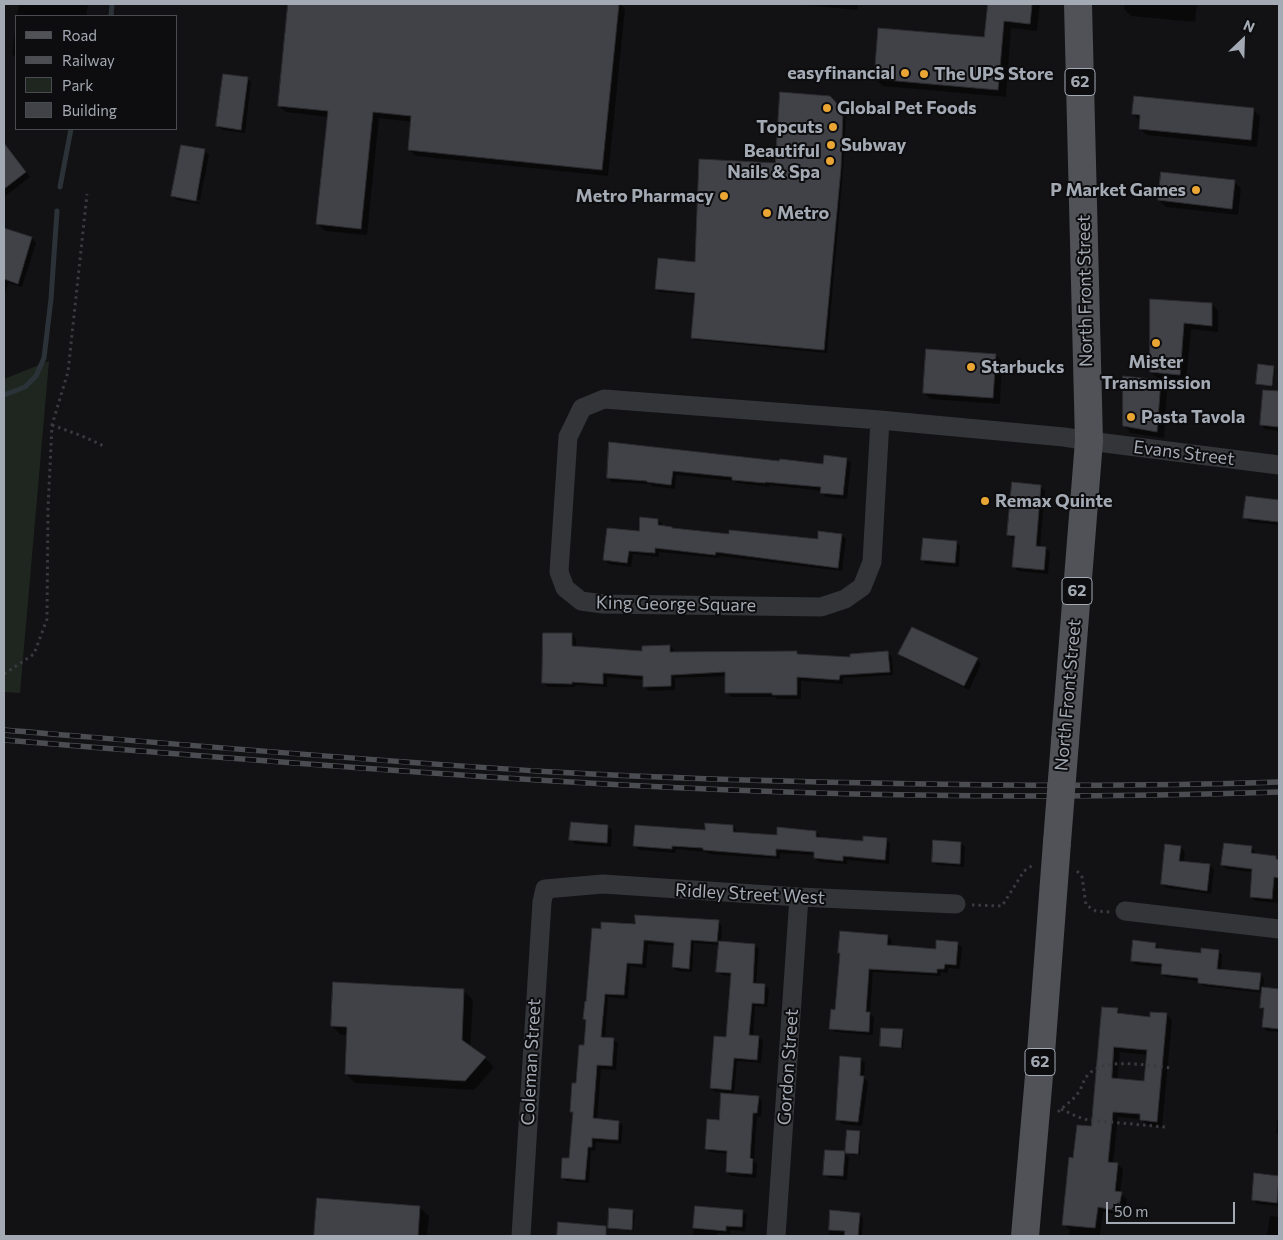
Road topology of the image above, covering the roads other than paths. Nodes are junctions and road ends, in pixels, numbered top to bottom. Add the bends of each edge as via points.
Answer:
1 (1078, 4) edge
2 (880, 420) junction
3 (1089, 442) junction
4 (1279, 465) edge
5 (545, 889) joint
6 (799, 897) junction
7 (956, 904) road end
8 (1125, 911) road end
9 (1279, 929) edge
10 (521, 1236) edge
11 (776, 1236) edge
12 (1025, 1236) edge

1 - 3 main road, North Front Street / 62
2 - 2 street, King George Square via 872,562 862,587 845,599 821,607 603,604 581,602 565,588 559,572 568,437 582,408 604,399
2 - 3 street, King George Square
3 - 4 street, Evans Street
3 - 12 main road, North Front Street / 62, bridge
5 - 6 street, Ridley Street West via 603,884
5 - 10 street, Coleman Street via 537,967
6 - 7 street, Ridley Street West
6 - 11 street, Gordon Street
8 - 9 street

